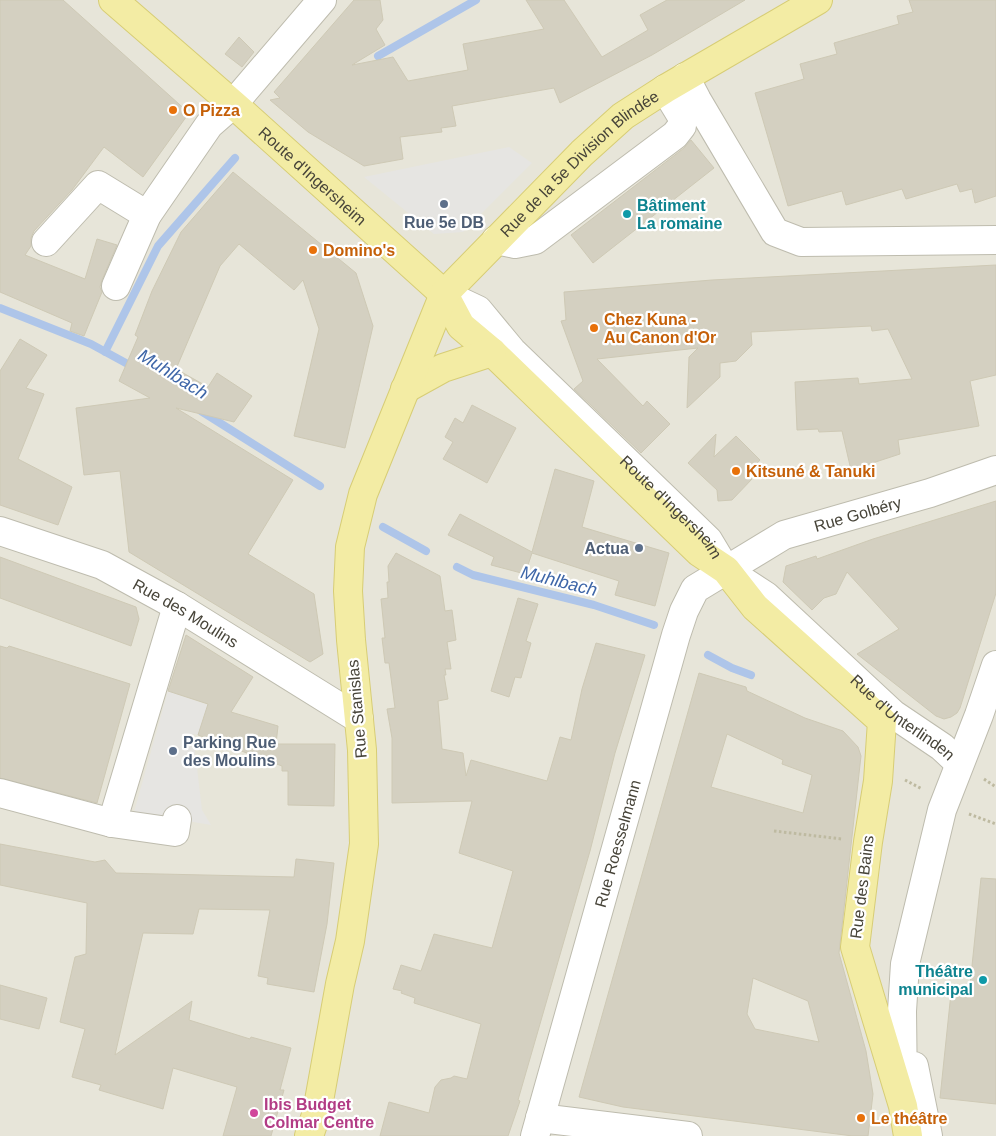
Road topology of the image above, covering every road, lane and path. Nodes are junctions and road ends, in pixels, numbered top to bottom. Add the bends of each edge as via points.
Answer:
1 (113, 0) edge
2 (322, 0) edge
3 (818, 0) edge
4 (675, 83) junction
5 (233, 104) junction
6 (147, 215) junction
7 (496, 240) junction
8 (996, 240) edge
9 (46, 242) dead end
10 (116, 286) dead end
11 (444, 294) junction
12 (492, 352) junction
13 (405, 389) junction
14 (996, 470) edge
15 (0, 531) edge
16 (726, 570) junction
17 (177, 606) junction
18 (996, 665) edge
19 (359, 719) junction
20 (882, 721) junction
21 (959, 763) junction
22 (878, 769) junction
23 (0, 793) edge
24 (945, 802) junction
25 (177, 819) dead end
26 (112, 823) junction
27 (996, 824) edge
28 (774, 831) dead end
29 (868, 842) junction
30 (902, 1011) junction
31 (903, 1106) junction
32 (537, 1127) edge
33 (309, 1136) edge
34 (688, 1136) edge
35 (908, 1136) edge
36 (928, 1136) edge

1 - 5 main road, Route d'Ingersheim
2 - 5 street
3 - 4 main road, Rue de la 5e Division Blindée
4 - 7 main road, Rue de la 5e Division Blindée via 623,116
4 - 7 street, Rue de la 5e Division Blindée via 682,126 675,135 535,240 515,244
4 - 8 street via 697,100 775,232 801,242
5 - 6 street via 209,125
5 - 11 main road, Route d'Ingersheim
6 - 9 street via 98,185
6 - 10 street
7 - 11 main road, Rue de la 5e Division Blindée
11 - 12 main road, Route d'Ingersheim via 461,326
11 - 13 main road, Rue Stanislas
11 - 16 street, Route d'Ingersheim via 478,310 512,352 708,540
12 - 13 main road via 443,368
12 - 16 main road, Route d'Ingersheim via 699,552
13 - 19 main road, Rue Stanislas via 363,494 350,547 348,591
14 - 16 street, Rue Golbéry via 930,493 784,535
15 - 17 street, Rue des Moulins via 102,564
16 - 20 main road, Rue d'Unterlinden via 755,607
16 - 21 street, Rue d'Unterlinden via 766,596 893,714 942,747
16 - 32 street, Rue Roesselmann via 695,589 684,611
17 - 19 street, Rue des Moulins
17 - 26 street
18 - 21 street, Rue des Bains
19 - 33 main road, Rue Stanislas via 364,844 350,941 317,1112
20 - 21 street, Rue d'Unterlinden via 943,762
20 - 22 main road, Rue des Bains
21 - 24 street, Rue des Bains
22 - 24 path
22 - 29 main road, Rue des Bains
23 - 26 street
24 - 27 path
24 - 30 street, Rue des Bains via 905,964
25 - 26 street via 175,832
28 - 29 path
29 - 31 main road, Rue des Bains via 855,947
30 - 31 street, Rue des Bains
30 - 36 street, Rue des Bains
31 - 35 main road, Rue des Bains
32 - 34 street

